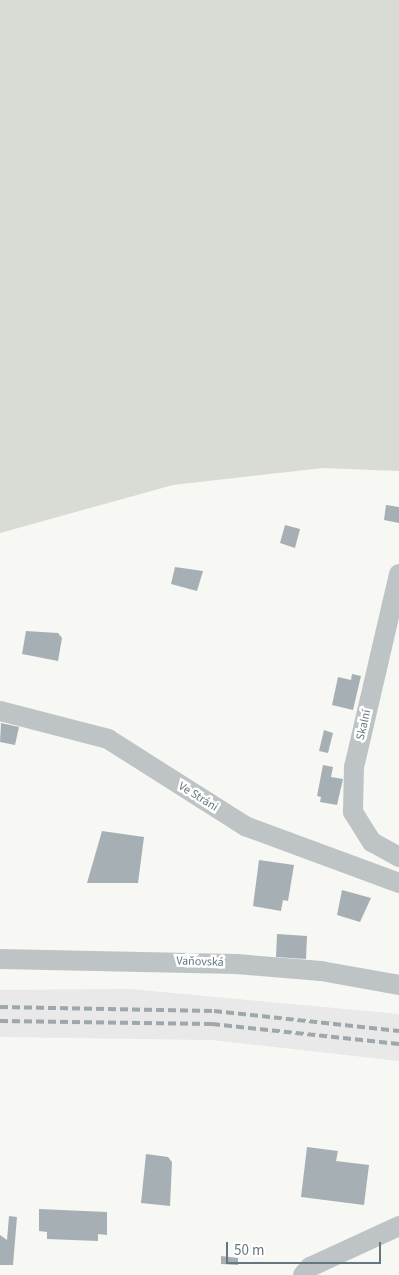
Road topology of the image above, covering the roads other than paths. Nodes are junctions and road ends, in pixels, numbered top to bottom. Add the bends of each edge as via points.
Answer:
1 (399, 574) edge
2 (0, 711) edge
3 (399, 857) edge
4 (399, 882) edge
5 (0, 959) edge
6 (399, 985) edge
7 (399, 1226) edge
8 (303, 1275) edge

1 - 3 street, Skalní via 354,767 353,812 372,842
2 - 4 street, Ve Stráni via 108,739 246,826
5 - 6 street, Vaňovská via 236,964 321,971
7 - 8 street via 310,1268

